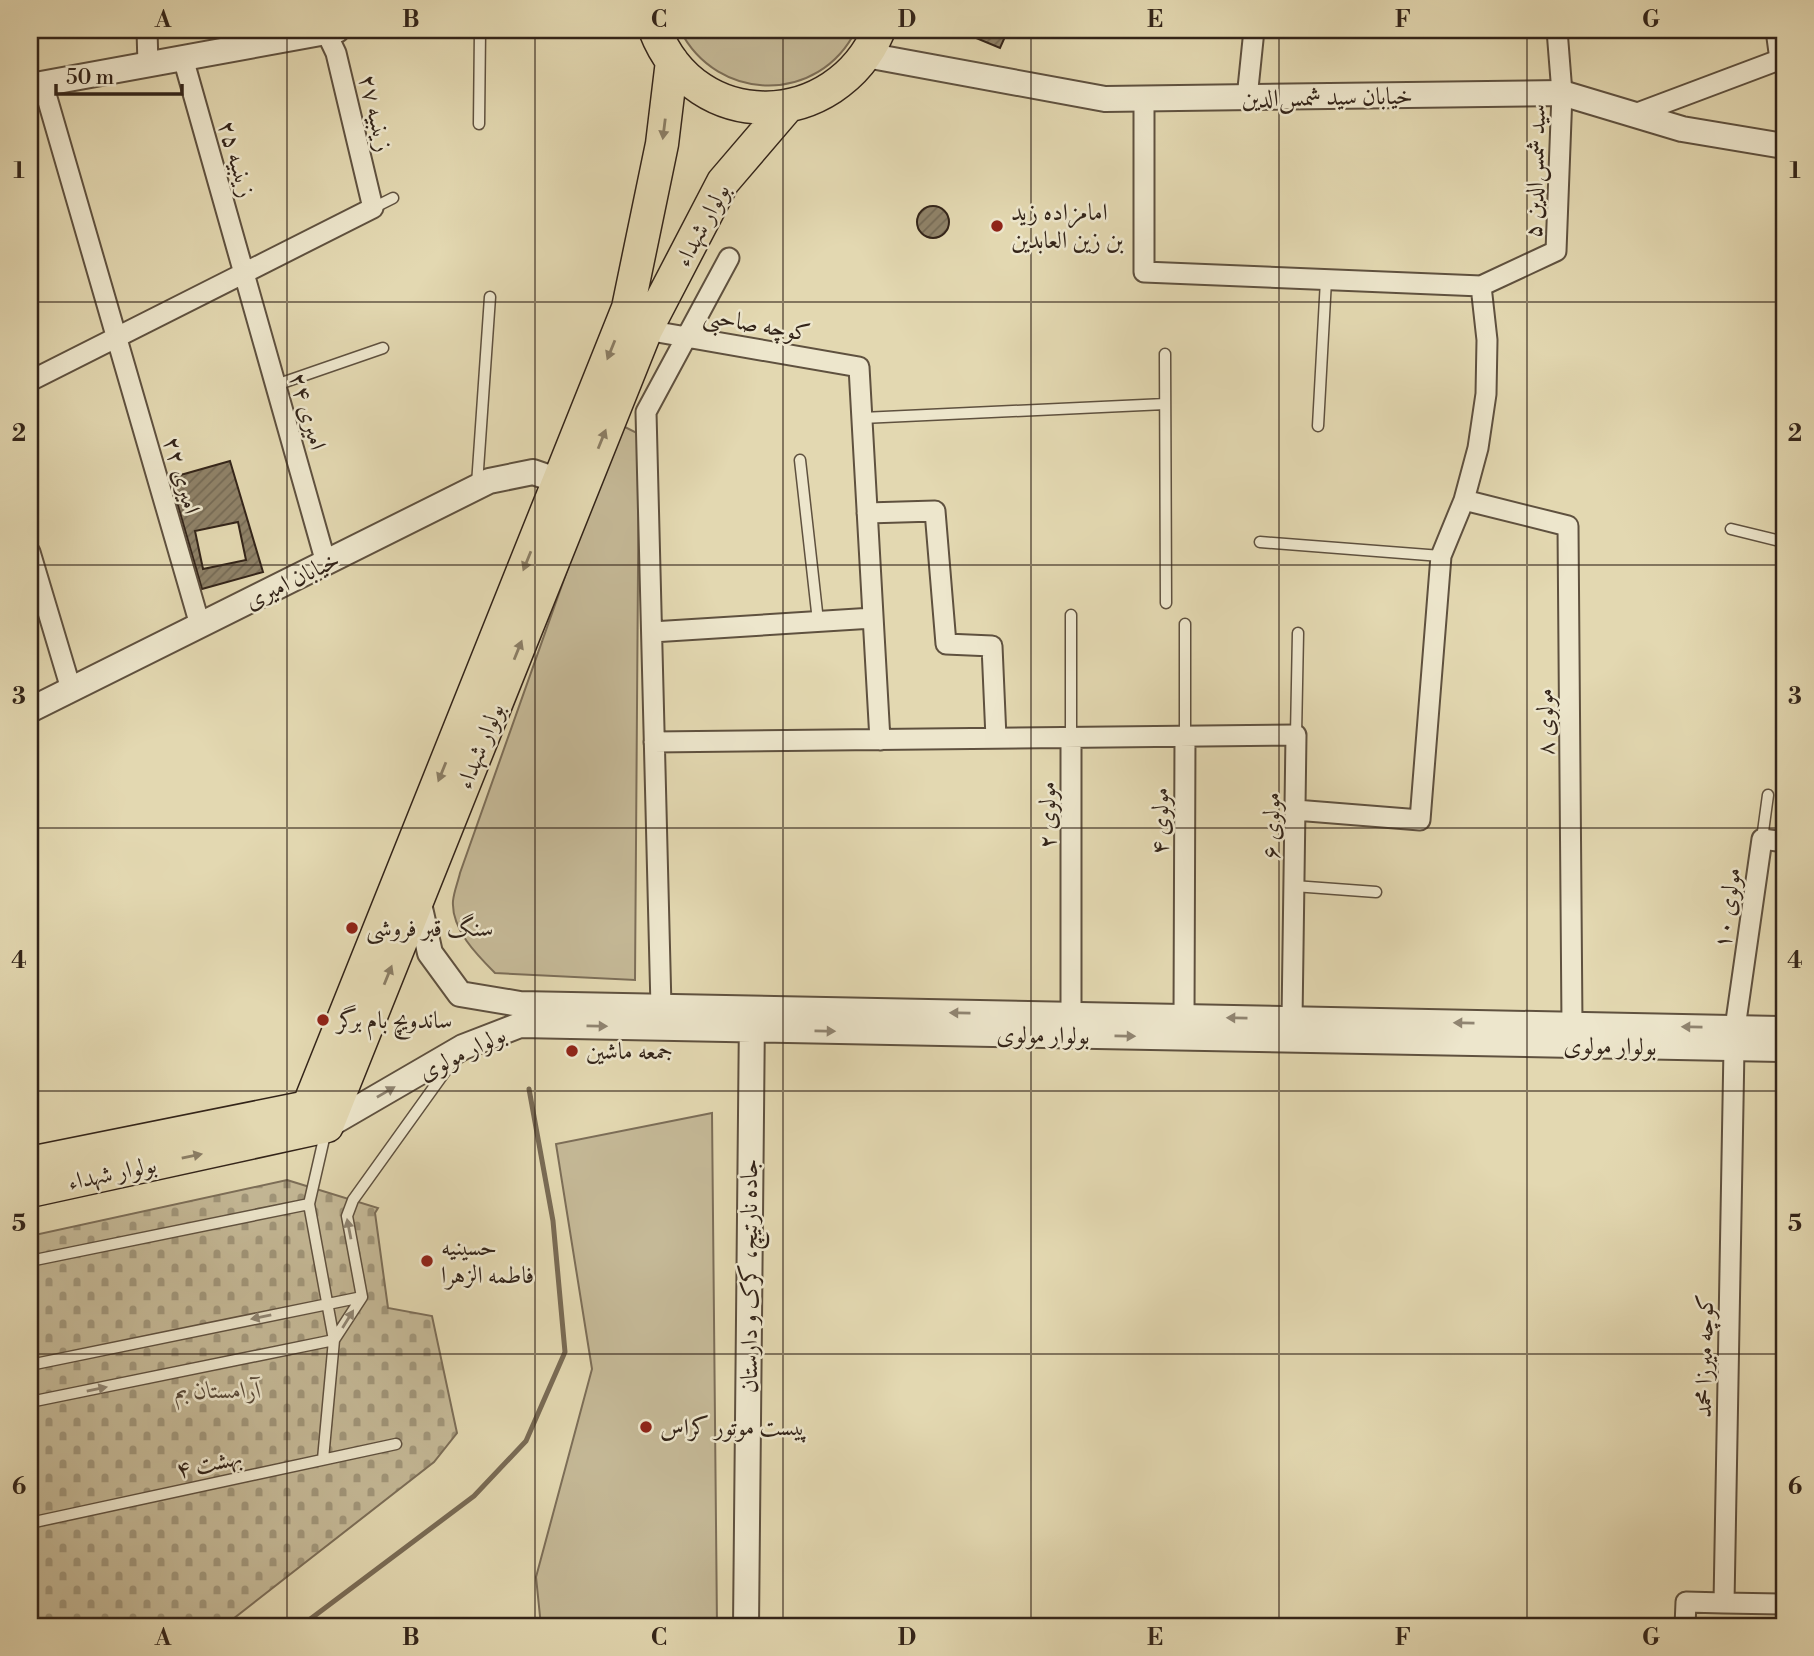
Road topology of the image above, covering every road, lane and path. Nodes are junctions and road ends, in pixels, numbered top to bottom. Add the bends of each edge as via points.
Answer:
1 (147, 30) edge
2 (329, 30) edge
3 (480, 30) edge
4 (655, 30) edge
5 (1254, 30) edge
6 (1557, 30) edge
7 (1776, 30) edge
8 (873, 43) edge
9 (183, 58) junction
10 (1782, 59) edge
11 (672, 61) junction
12 (148, 65) junction
13 (36, 85) edge
14 (1562, 93) junction
15 (1247, 98) junction
16 (1144, 99) junction
17 (788, 106) junction
18 (1636, 114) junction
19 (479, 124) dead end
20 (1784, 146) edge
21 (393, 198) dead end
22 (373, 208) junction
23 (729, 258) dead end
24 (244, 273) junction
25 (1326, 280) junction
26 (1481, 286) junction
27 (490, 297) dead end
28 (646, 330) junction
29 (116, 337) junction
30 (687, 337) junction
31 (383, 348) dead end
32 (1166, 354) dead end
33 (30, 381) edge
34 (276, 385) junction
35 (1166, 404) junction
36 (615, 407) junction
37 (646, 412) junction
38 (862, 418) junction
39 (1318, 425) dead end
40 (800, 460) dead end
41 (559, 481) junction
42 (477, 488) junction
43 (1464, 500) junction
44 (867, 513) junction
45 (1731, 529) dead end
46 (1260, 542) dead end
47 (1784, 542) edge
48 (30, 552) edge
49 (1441, 556) junction
50 (326, 563) junction
51 (1166, 603) dead end
52 (1071, 615) dead end
53 (873, 618) junction
54 (818, 621) junction
55 (1185, 624) dead end
56 (200, 625) junction
57 (652, 632) junction
58 (1298, 633) dead end
59 (71, 689) junction
60 (486, 697) junction
61 (30, 710) edge
62 (1296, 735) junction
63 (1185, 736) junction
64 (996, 738) junction
65 (1071, 738) junction
66 (880, 740) junction
67 (654, 742) junction
68 (1768, 795) dead end
69 (1295, 810) junction
70 (1762, 839) junction
71 (1784, 842) edge
72 (1294, 886) junction
73 (1376, 892) dead end
74 (418, 899) junction
75 (661, 1007) junction
76 (520, 1015) junction
77 (1071, 1015) junction
78 (1184, 1017) junction
79 (752, 1019) junction
80 (1292, 1020) junction
81 (1572, 1025) junction
82 (1784, 1029) edge
83 (1432, 1032) junction
84 (1735, 1038) junction
85 (463, 1047) junction
86 (1784, 1049) edge
87 (327, 1126) junction
88 (30, 1163) edge
89 (30, 1191) edge
90 (309, 1203) junction
91 (30, 1261) edge
92 (362, 1297) junction
93 (328, 1304) junction
94 (334, 1340) junction
95 (30, 1365) edge
96 (30, 1402) edge
97 (396, 1444) dead end
98 (323, 1460) junction
99 (30, 1523) edge
100 (1724, 1603) junction
101 (1784, 1604) edge
102 (746, 1626) edge
103 (1685, 1626) edge

1 - 12 street
2 - 9 street
2 - 22 street, زینبیه ۲۷
3 - 19 lane
4 - 11 main road
5 - 15 street
6 - 14 street, سید شمس‌الدین ۵
7 - 10 street
8 - 16 street, خیابان سید شمس‌الدین via 1105,99
8 - 17 main road via 848,76 827,92
9 - 12 street
9 - 24 street, زینبیه ۲۵
10 - 18 street
11 - 17 main road via 717,97 745,106
11 -> 41 main road, بولوار شهداء via 662,144 628,309
12 - 13 street
13 - 29 street, امیری ۲۲
14 - 15 street, خیابان سید شمس‌الدین
14 - 18 street, خیابان سید شمس‌الدین
14 - 26 street, سید شمس‌الدین ۵ via 1556,251
15 - 16 street, خیابان سید شمس‌الدین
16 - 25 street via 1144,272
17 - 28 main road, بولوار شهداء via 723,182
18 - 20 street, خیابان سید شمس‌الدین via 1682,129
21 - 22 lane
22 - 24 street
23 - 30 street
24 - 29 street
24 - 34 street, امیری ۲۴
25 - 26 street
25 - 39 lane
26 - 43 street via 1486,394
27 - 42 lane
28 - 30 street, کوچه صاحبی
28 - 36 main road, بولوار شهداء
29 - 33 street
29 - 56 street, امیری ۲۲
30 - 37 street
30 - 38 street, کوچه صاحبی via 859,367
31 - 34 lane
32 - 35 lane
34 - 50 street, امیری ۲۴
35 - 38 lane
35 - 51 lane
36 - 37 street
60 -> 36 main road, بولوار شهداء
37 - 57 street
38 - 44 street
40 - 54 lane
41 - 42 street, خیابان امیری via 533,471
41 -> 60 main road, بولوار شهداء
42 - 50 street, خیابان امیری
43 - 49 street
43 - 81 street, مولوی ۸ via 1567,526
44 - 53 street
44 - 64 street via 935,511 946,644 992,646
45 - 47 lane
46 - 49 lane
48 - 59 street
49 - 69 street via 1420,820
50 - 56 street, خیابان امیری
52 - 65 lane, مولوی ۲
53 - 54 street
53 - 66 street
54 - 57 street
55 - 63 lane, مولوی ۴
56 - 59 street, خیابان امیری
57 - 67 street
58 - 62 lane, مولوی ۶
59 - 61 street, خیابان امیری
60 - 74 main road, بولوار شهداء
60 -> 88 main road, بولوار شهداء via 308,1107
62 - 63 street
62 - 69 street, مولوی ۶
63 - 65 street
63 - 78 street, مولوی ۴
64 - 65 street
64 - 66 street
65 - 77 street, مولوی ۲
66 - 67 street
67 - 75 street
68 - 70 lane, مولوی ۱۰
69 - 72 street, مولوی ۶
70 - 71 street
70 - 84 street, مولوی ۱۰
72 - 73 lane
72 - 80 street, مولوی ۶
74 - 76 street, بولوار مولوی via 430,953 460,994
87 -> 74 main road, بولوار شهداء
75 - 76 street, بولوار مولوی
75 - 79 street, بولوار مولوی
76 -> 79 street, بولوار مولوی
76 - 85 street, بولوار مولوی
77 - 78 street, بولوار مولوی
77 -> 79 street, بولوار مولوی
80 -> 78 street, بولوار مولوی
79 -> 83 street, بولوار مولوی
79 - 102 street, جاده نارتیچ، کرک و دارستان
80 - 83 street, بولوار مولوی
81 -> 83 street, بولوار مولوی
84 -> 81 street, بولوار مولوی
82 - 84 street, بولوار مولوی
83 - 84 street, بولوار مولوی
84 - 86 street, بولوار مولوی
84 - 100 street, کوچه میرزا محمد
87 -> 85 street, بولوار مولوی
92 -> 85 lane via 347,1216 353,1200
89 -> 87 main road, بولوار شهداء
87 - 90 lane
90 - 91 lane
90 - 93 lane
92 - 93 lane
94 -> 92 lane
93 - 94 lane
93 -> 95 lane
96 -> 94 lane
94 - 98 lane
97 - 98 lane, بهشت ۴
98 - 99 lane, بهشت ۴
100 - 101 street
100 - 103 street via 1686,1602

